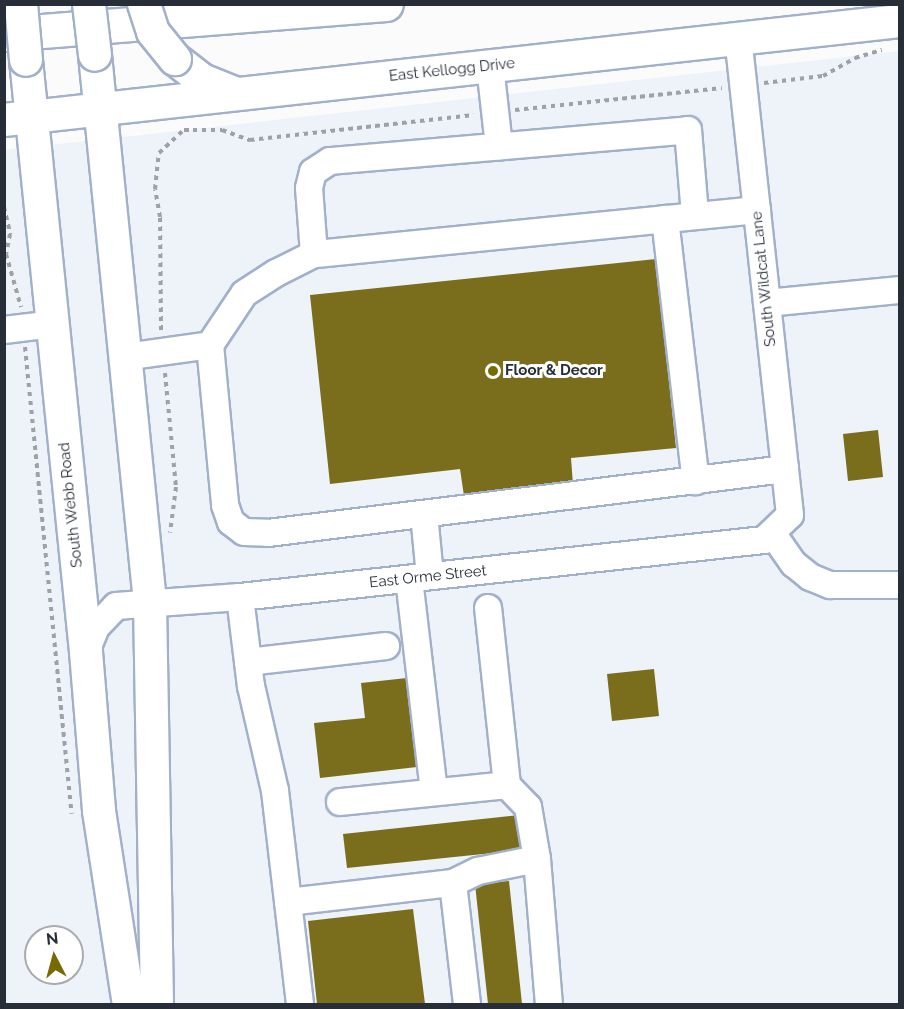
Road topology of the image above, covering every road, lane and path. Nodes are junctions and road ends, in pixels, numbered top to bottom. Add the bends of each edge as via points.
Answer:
1 (21, 4) edge
2 (89, 4) edge
3 (144, 4) edge
4 (386, 4) edge
5 (4, 34) edge
6 (895, 34) edge
7 (738, 38) junction
8 (490, 66) junction
9 (760, 84) dead end
10 (725, 87) dead end
11 (237, 94) junction
12 (536, 108) dead end
13 (101, 110) junction
14 (18, 119) edge
15 (499, 146) junction
16 (4, 207) edge
17 (757, 210) junction
18 (695, 215) junction
19 (665, 219) junction
20 (314, 254) junction
21 (900, 290) edge
22 (767, 303) junction
23 (53, 324) junction
24 (14, 329) edge
25 (210, 345) junction
26 (125, 357) junction
27 (785, 469) junction
28 (696, 481) junction
29 (424, 514) junction
30 (779, 526) junction
31 (419, 578) junction
32 (900, 585) edge
33 (240, 597) junction
34 (150, 602) junction
35 (489, 608) dead end
36 (386, 646) dead end
37 (86, 652) junction
38 (248, 662) junction
39 (507, 785) junction
40 (434, 792) junction
41 (340, 802) dead end
42 (74, 822) dead end
43 (537, 859) junction
44 (453, 883) junction
45 (288, 902) junction
46 (129, 1005) edge
47 (157, 1005) edge
48 (300, 1005) edge
49 (467, 1005) edge
50 (549, 1005) edge

1 - 14 main road, South Webb Road, bridge via 26,60
2 - 13 main road, bridge
3 - 11 main road, bridge via 153,32 175,59 202,80
4 - 5 highway
6 - 7 main road, East Kellogg Drive
6 - 9 path via 823,76
7 - 8 main road, East Kellogg Drive
7 - 17 street, South Wildcat Lane
8 - 11 main road, East Kellogg Drive
8 - 15 street
10 - 12 path
11 - 13 main road, East Kellogg Drive
13 - 14 main road, East Kellogg Drive
13 - 26 main road
14 - 23 main road, South Webb Road
15 - 18 street via 688,130
15 - 20 street via 330,161 313,172 309,188
16 - 24 path via 10,234 6,254 20,296
17 - 18 street
17 - 22 street, South Wildcat Lane
18 - 19 street
19 - 20 street
19 - 28 street
20 - 25 street via 244,294
21 - 22 street
22 - 27 street, South Wildcat Lane
23 - 24 street
23 - 37 main road, South Webb Road
24 - 42 path
25 - 26 street
25 - 29 street via 225,506 231,522 244,532 268,533
26 - 34 main road
27 - 28 street
27 - 30 street, South Wildcat Lane via 790,515
28 - 29 street
29 - 31 street
30 - 31 street, East Orme Street via 764,540
30 - 32 street via 794,564 810,578 830,585
31 - 33 street, East Orme Street
31 - 40 street
33 - 34 street, East Orme Street
33 - 38 street
34 - 37 street, East Orme Street via 116,606 96,627
34 - 47 main road
35 - 39 street
36 - 38 street
37 - 46 main road, South Webb Road via 99,811
38 - 45 street via 275,791
39 - 40 street
39 - 43 street via 528,807
40 - 41 street
43 - 44 street via 478,871
43 - 50 street
44 - 45 street
44 - 49 street
45 - 48 street

